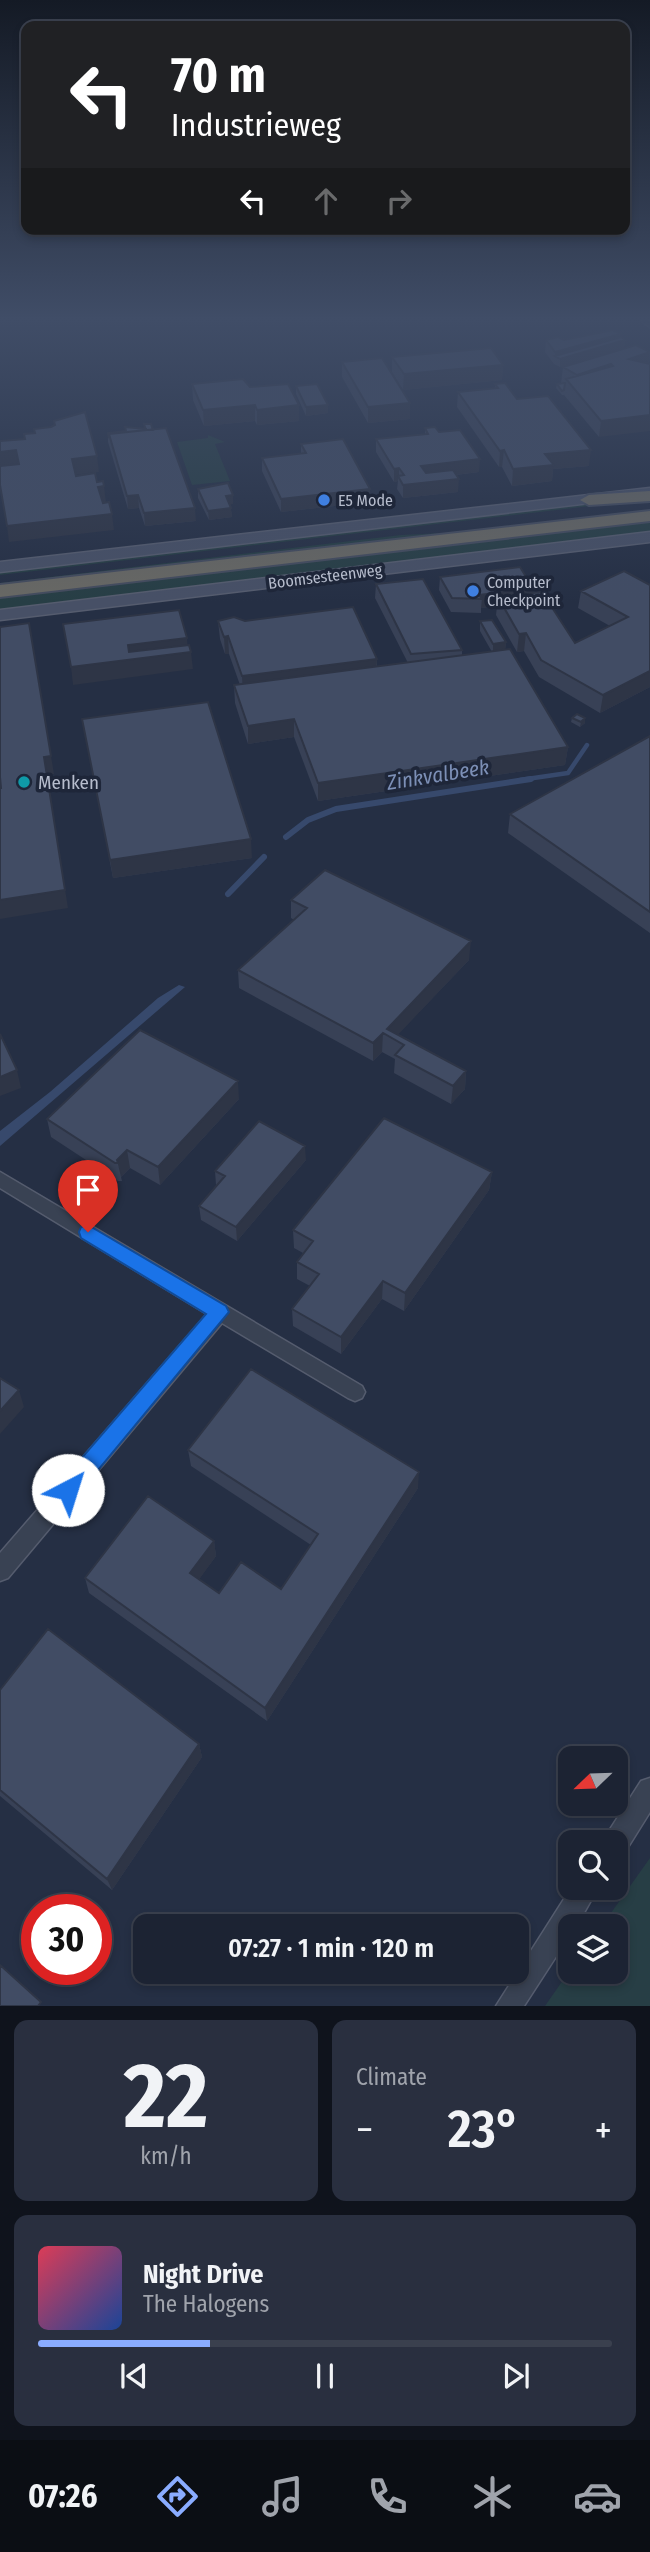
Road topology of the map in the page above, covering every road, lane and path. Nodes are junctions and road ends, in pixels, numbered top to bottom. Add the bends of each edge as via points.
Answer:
1 (650, 494) edge
2 (589, 500) joint
3 (650, 504) edge
4 (650, 516) edge
5 (650, 537) edge
6 (0, 567) edge
7 (0, 579) edge
8 (0, 591) edge
9 (0, 615) edge
10 (0, 1179) edge
11 (219, 1312) junction
12 (355, 1392) dead end
13 (0, 1570) edge
14 (647, 1803) edge
15 (625, 1830) edge
16 (578, 1900) edge
17 (509, 2006) edge

1 - 2 highway
2 - 6 main road
3 - 7 highway
4 - 8 highway
5 - 9 main road, Boomsesteenweg
10 - 11 street
11 - 12 street
11 - 13 street
14 - 15 street
16 - 17 street

